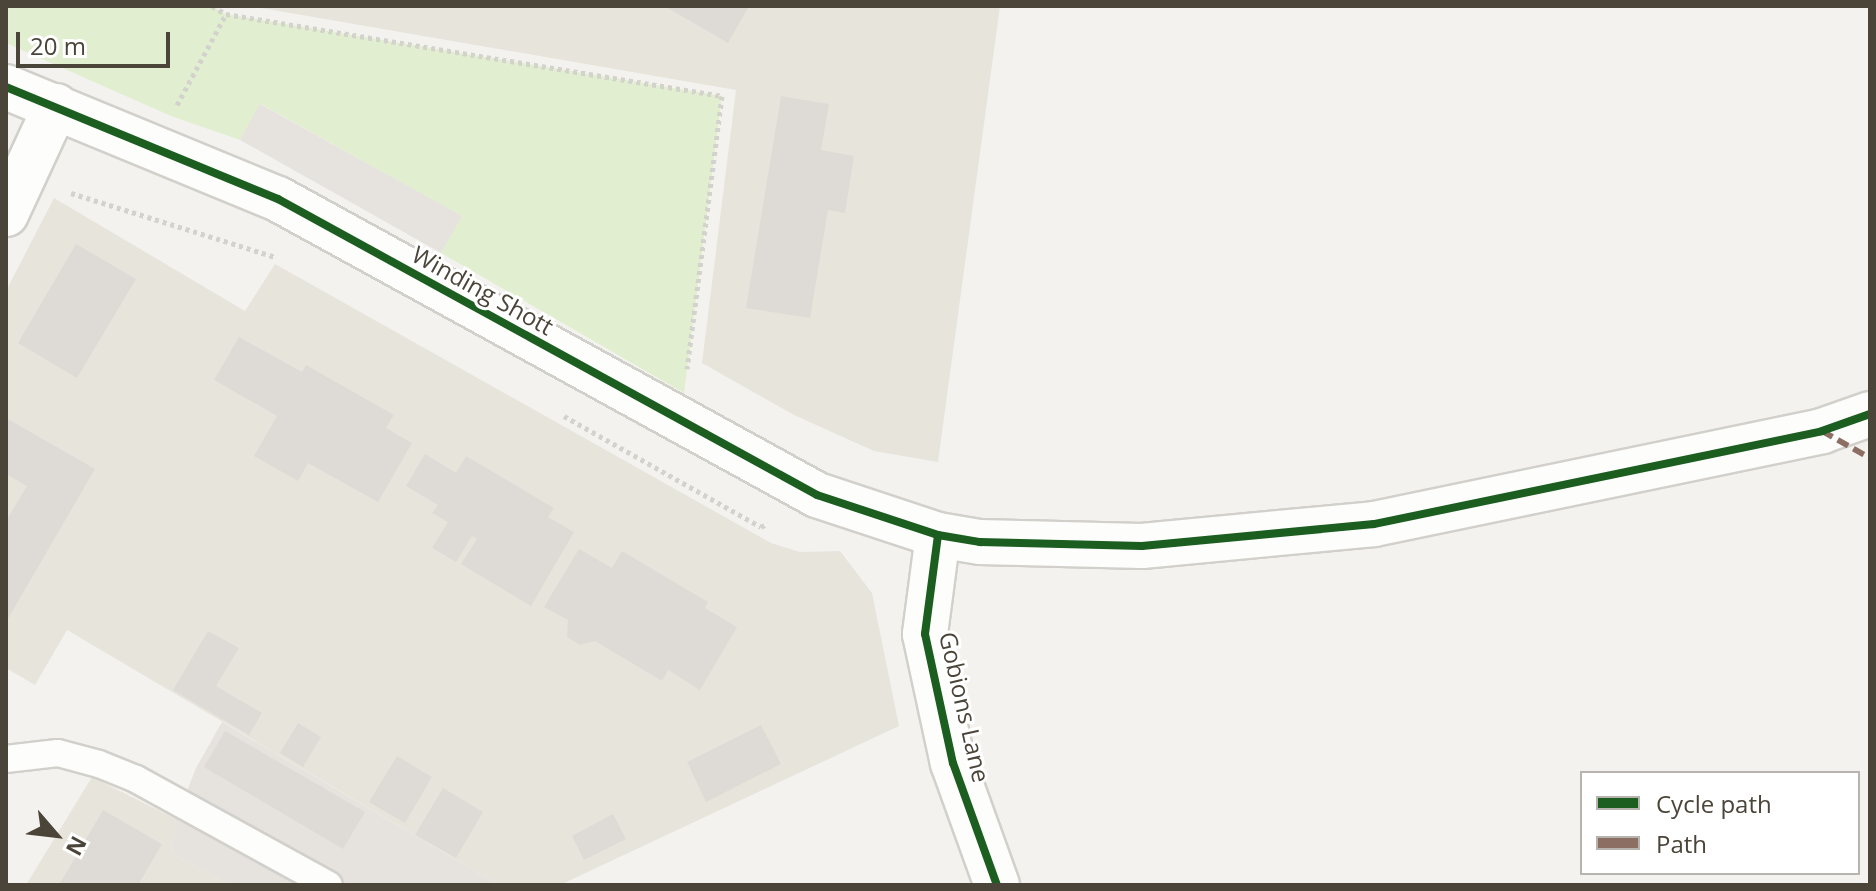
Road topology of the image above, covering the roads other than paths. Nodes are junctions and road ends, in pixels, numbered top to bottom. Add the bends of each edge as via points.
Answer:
1 (6, 87) edge
2 (56, 106) junction
3 (15, 196) edge
4 (1870, 414) edge
5 (938, 535) junction
6 (6, 759) edge
7 (329, 885) edge
8 (997, 885) edge

1 - 2 street, Winding Shott
2 - 3 street
2 - 5 street, Winding Shott via 278,199 817,495
4 - 5 street, Winding Shott via 1822,431 1374,524 1142,546 980,542
5 - 8 street, Gobions Lane via 925,634 953,763
6 - 7 lane via 58,753 99,764

